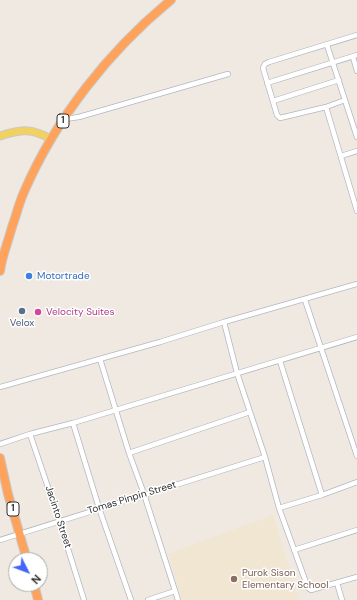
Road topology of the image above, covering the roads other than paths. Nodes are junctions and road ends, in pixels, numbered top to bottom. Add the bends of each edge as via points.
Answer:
1 (171, 0) edge
2 (357, 35) edge
3 (327, 45) junction
4 (355, 56) edge
5 (334, 63) junction
6 (357, 71) edge
7 (228, 74) dead end
8 (339, 80) junction
9 (266, 83) junction
10 (345, 100) junction
11 (273, 101) junction
12 (326, 107) junction
13 (64, 119) junction
14 (0, 136) edge
15 (357, 137) edge
16 (51, 139) junction
17 (357, 151) edge
18 (340, 156) junction
19 (357, 211) edge
20 (0, 271) edge
21 (357, 284) edge
22 (305, 300) junction
23 (224, 322) junction
24 (357, 337) edge
25 (322, 348) junction
26 (100, 358) junction
27 (280, 361) junction
28 (237, 373) junction
29 (0, 388) edge
30 (115, 410) junction
31 (250, 412) junction
32 (73, 422) junction
33 (30, 434) junction
34 (0, 444) edge
35 (129, 453) junction
36 (357, 456) edge
37 (265, 457) junction
38 (0, 458) edge
39 (357, 482) edge
40 (144, 494) junction
41 (322, 495) junction
42 (99, 508) junction
43 (279, 508) junction
44 (59, 520) junction
45 (357, 530) edge
46 (20, 533) junction
47 (0, 540) edge
48 (294, 550) junction
49 (25, 552) edge
50 (357, 577) edge
51 (337, 583) junction
52 (175, 592) junction
53 (84, 600) edge
54 (132, 600) edge
55 (148, 600) edge
56 (178, 600) edge
57 (342, 600) edge

1 - 13 highway, 1 via 131,36
2 - 3 street
3 - 5 street
3 - 9 street via 265,64 263,68
4 - 5 street
4 - 6 street
5 - 8 street
5 - 9 street
7 - 13 street
8 - 10 street
8 - 11 street
9 - 11 street
10 - 12 street
10 - 15 street
11 - 12 street via 280,118
12 - 18 street
13 - 16 highway, 1
14 - 16 main road via 24,129
16 - 20 highway, 1 via 24,193
17 - 18 street
18 - 19 street
21 - 22 street
22 - 23 street
22 - 25 street
23 - 26 street
23 - 28 street
24 - 25 street
25 - 27 street
25 - 36 street
26 - 29 street
26 - 30 street
27 - 28 street
27 - 41 street
28 - 30 street
28 - 31 street
30 - 32 street
30 - 35 street
31 - 35 street
31 - 37 street
32 - 33 street
32 - 42 street
33 - 34 street
33 - 44 street, Jacinto Street
35 - 40 street
37 - 40 street, Tomas Pinpin Street
37 - 43 street
38 - 46 highway, 1
39 - 41 street
40 - 42 street, Tomas Pinpin Street
40 - 52 street
41 - 43 street
42 - 44 street, Tomas Pinpin Street
42 - 54 street
43 - 48 street
44 - 46 street, Tomas Pinpin Street
44 - 53 street, Jacinto Street
45 - 48 street
46 - 47 street, Tomas Pinpin Street
46 - 49 highway, 1
48 - 51 street via 309,590
50 - 51 street
51 - 57 street
52 - 55 street
52 - 56 street

